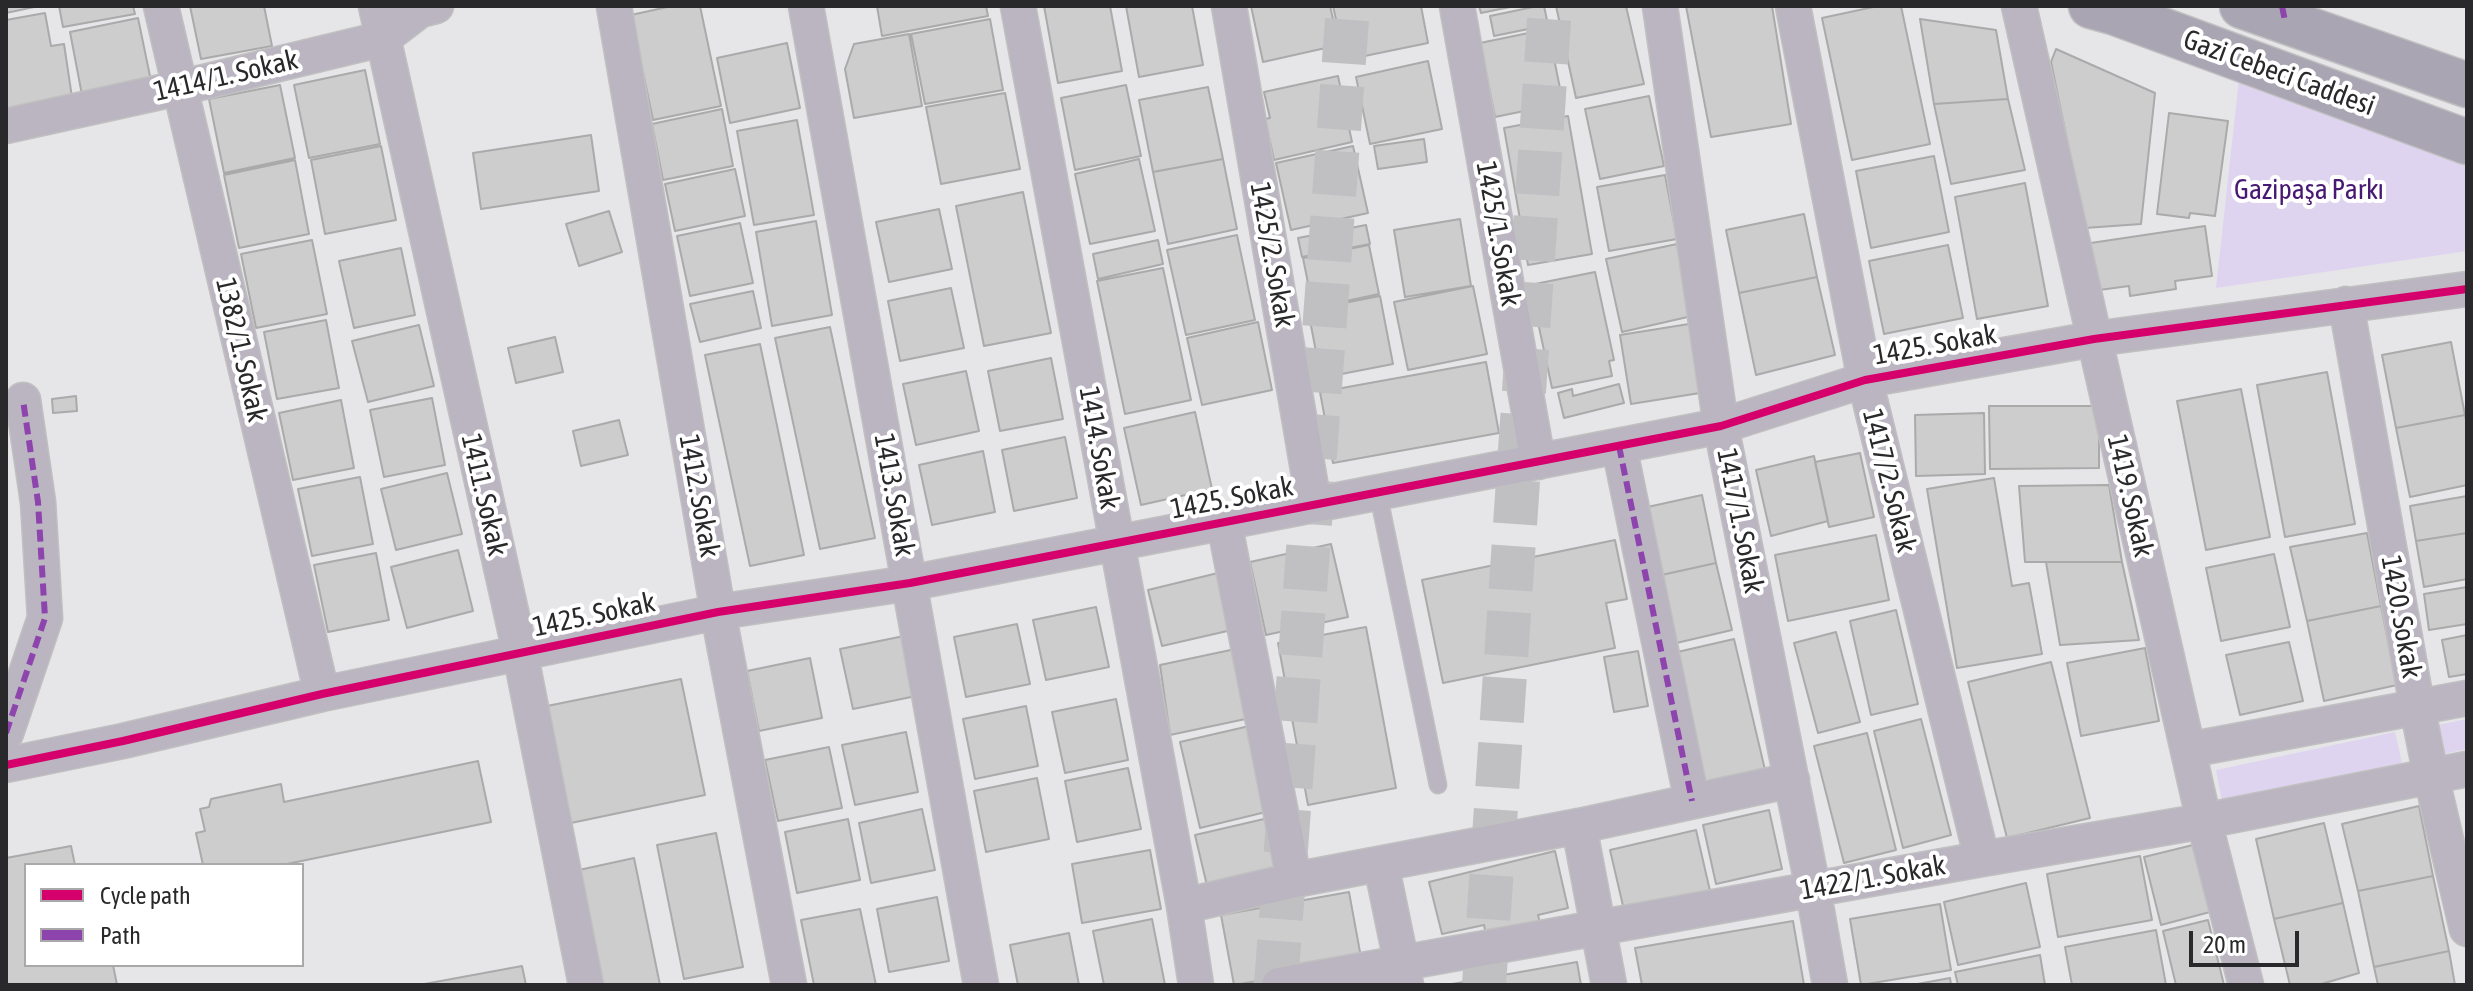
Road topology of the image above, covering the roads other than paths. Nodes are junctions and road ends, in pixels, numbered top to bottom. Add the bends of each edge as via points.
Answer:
1 (161, 6) edge
2 (376, 6) edge
3 (436, 6) edge
4 (614, 6) edge
5 (806, 6) edge
6 (1018, 6) edge
7 (1229, 6) edge
8 (1457, 6) edge
9 (1660, 6) edge
10 (1793, 6) edge
11 (2019, 6) edge
12 (2091, 6) edge
13 (2242, 6) edge
14 (382, 39) junction
15 (2467, 85) edge
16 (179, 88) junction
17 (6, 126) edge
18 (2467, 142) edge
19 (2467, 289) edge
20 (2346, 304) junction
21 (2094, 339) junction
22 (1865, 380) junction
23 (23, 400) dead end
24 (1721, 426) junction
25 (1619, 446) junction
26 (1538, 462) junction
27 (1378, 493) junction
28 (1314, 505) junction
29 (1224, 522) junction
30 (1116, 543) junction
31 (910, 583) junction
32 (718, 612) junction
33 (520, 652) junction
34 (322, 694) junction
35 (2467, 698) edge
36 (2417, 706) junction
37 (6, 733) edge
38 (2188, 750) junction
39 (6, 765) edge
40 (2467, 769) edge
41 (2431, 776) junction
42 (1792, 780) junction
43 (1438, 785) dead end
44 (1692, 801) junction
45 (2204, 821) junction
46 (1579, 826) junction
47 (1982, 859) junction
48 (1381, 864) junction
49 (1294, 880) junction
50 (1813, 889) junction
51 (1184, 906) junction
52 (1598, 927) junction
53 (2467, 929) edge
54 (1404, 974) edge
55 (586, 985) edge
56 (789, 985) edge
57 (981, 985) edge
58 (1196, 985) edge
59 (1279, 985) edge
60 (1609, 985) edge
61 (1830, 985) edge
62 (2246, 985) edge

1 - 16 street, 1382/1. Sokak
2 - 14 street, 1411. Sokak
3 - 14 street, 1414/1. Sokak via 420,10
4 - 32 street, 1412. Sokak
5 - 31 street, 1413. Sokak
6 - 30 street, 1414. Sokak
7 - 28 street, 1425/2. Sokak
8 - 26 street, 1425/1. Sokak
9 - 24 street, 1417/1. Sokak
10 - 22 street, 1417/2. Sokak
11 - 21 street, 1419. Sokak
12 - 18 main road, Gazi Cebeci Caddesi
13 - 15 main road, Gazi Cebeci Caddesi
14 - 16 street, 1414/1. Sokak
14 - 33 street, 1411. Sokak
16 - 17 street, 1414/1. Sokak
16 - 34 street, 1382/1. Sokak
19 - 20 street, 1425. Sokak
20 - 21 street, 1425. Sokak
20 - 36 street, 1420. Sokak
21 - 22 street, 1425. Sokak
21 - 38 street, 1419. Sokak
22 - 24 street, 1425. Sokak
22 - 47 street, 1417/2. Sokak
23 - 37 street via 38,502 45,618
24 - 25 street, 1425. Sokak
24 - 42 street, 1417/1. Sokak
25 - 26 street, 1425. Sokak
25 - 44 street
26 - 27 street, 1425. Sokak
27 - 28 street, 1425. Sokak
27 - 43 lane
28 - 29 street, 1425. Sokak
29 - 30 street, 1425. Sokak
29 - 49 street
30 - 31 street, 1425. Sokak
30 - 51 street, 1414. Sokak
31 - 32 street, 1425. Sokak
31 - 57 street, 1413. Sokak
32 - 33 street, 1425. Sokak
32 - 56 street, 1412. Sokak
33 - 34 street, 1425. Sokak
33 - 55 street, 1411. Sokak
34 - 39 street, 1425. Sokak
35 - 36 street
36 - 38 street
36 - 41 street, 1420. Sokak
38 - 45 street, 1419. Sokak
40 - 41 street, 1422/1. Sokak
41 - 45 street, 1422/1. Sokak
41 - 53 street, 1420. Sokak
42 - 44 street
42 - 50 street, 1417/1. Sokak
44 - 46 street
45 - 47 street, 1422/1. Sokak
45 - 62 street, 1419. Sokak
46 - 48 street
46 - 52 street
47 - 50 street, 1422/1. Sokak
48 - 49 street
48 - 54 street
49 - 51 street
50 - 52 street, 1422/1. Sokak
50 - 61 street, 1417/1. Sokak
51 - 58 street, 1414. Sokak
52 - 54 street, 1422/1. Sokak
52 - 60 street
54 - 59 street, 1422/1. Sokak

